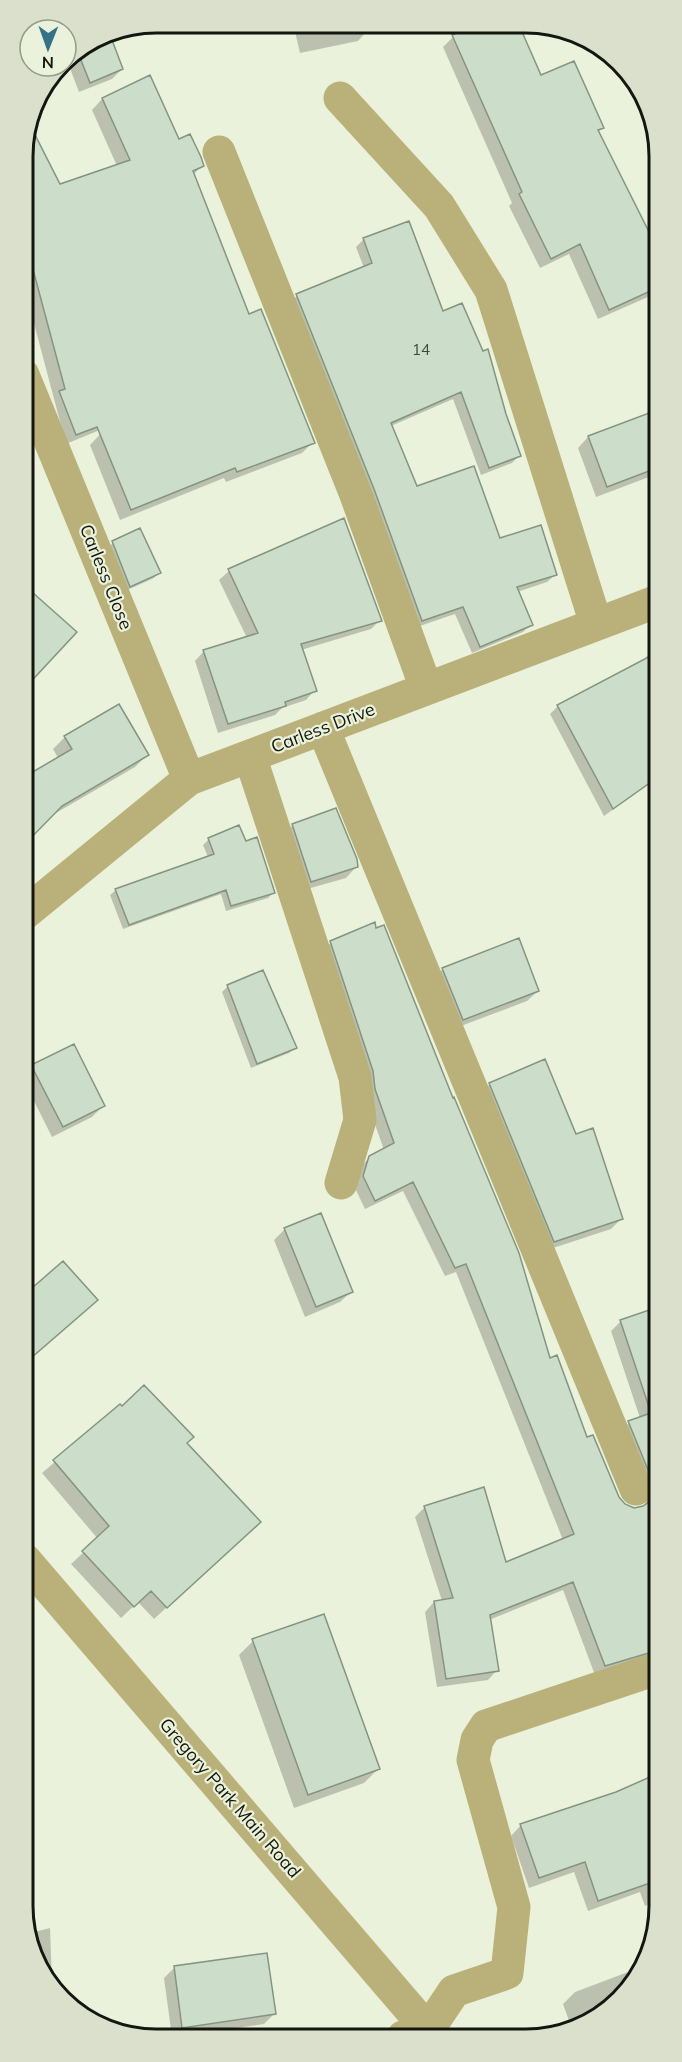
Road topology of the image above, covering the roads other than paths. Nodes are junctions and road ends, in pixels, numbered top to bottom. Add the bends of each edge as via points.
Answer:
1 (340, 98) dead end
2 (219, 152) dead end
3 (33, 399) edge
4 (649, 604) edge
5 (596, 624) junction
6 (426, 688) junction
7 (323, 728) junction
8 (250, 756) junction
9 (189, 779) junction
10 (33, 907) edge
11 (341, 1183) dead end
12 (636, 1489) dead end
13 (33, 1570) edge
14 (649, 1671) edge
15 (417, 2029) edge
16 (426, 2029) edge

1 - 5 street via 440,206 491,290
2 - 6 street via 356,495
3 - 9 street, Carless Close
4 - 5 street, Carless Drive
5 - 6 street, Carless Drive
6 - 7 street, Carless Drive
7 - 8 street, Carless Drive
7 - 12 street
8 - 9 street, Carless Drive
8 - 11 street via 355,1077 360,1120
9 - 10 street, Carless Drive
13 - 15 street, Gregory Park Main Road
14 - 16 street via 486,1726 477,1740 473,1760 514,1907 507,1973 454,1991

